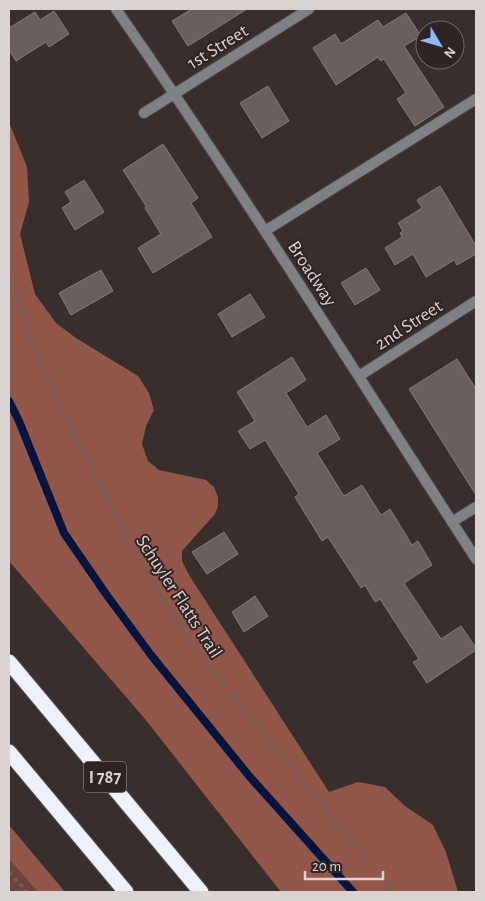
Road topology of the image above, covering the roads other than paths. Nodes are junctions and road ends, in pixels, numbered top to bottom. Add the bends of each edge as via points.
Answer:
1 (116, 9) edge
2 (309, 9) edge
3 (175, 94) junction
4 (476, 99) edge
5 (144, 113) dead end
6 (265, 231) junction
7 (476, 301) edge
8 (359, 376) junction
9 (476, 507) edge
10 (452, 522) junction
11 (476, 559) edge
12 (9, 662) edge
13 (9, 752) edge
14 (126, 892) edge
15 (201, 892) edge

1 - 3 street, Broadway
2 - 3 street, 1st Street
3 - 5 street, 1st Street
3 - 6 street, Broadway
4 - 6 street
6 - 8 street, Broadway
7 - 8 street, 2nd Street
8 - 10 street, Broadway
9 - 10 street
10 - 11 street, Broadway
12 - 15 highway, I 787
13 - 14 highway

